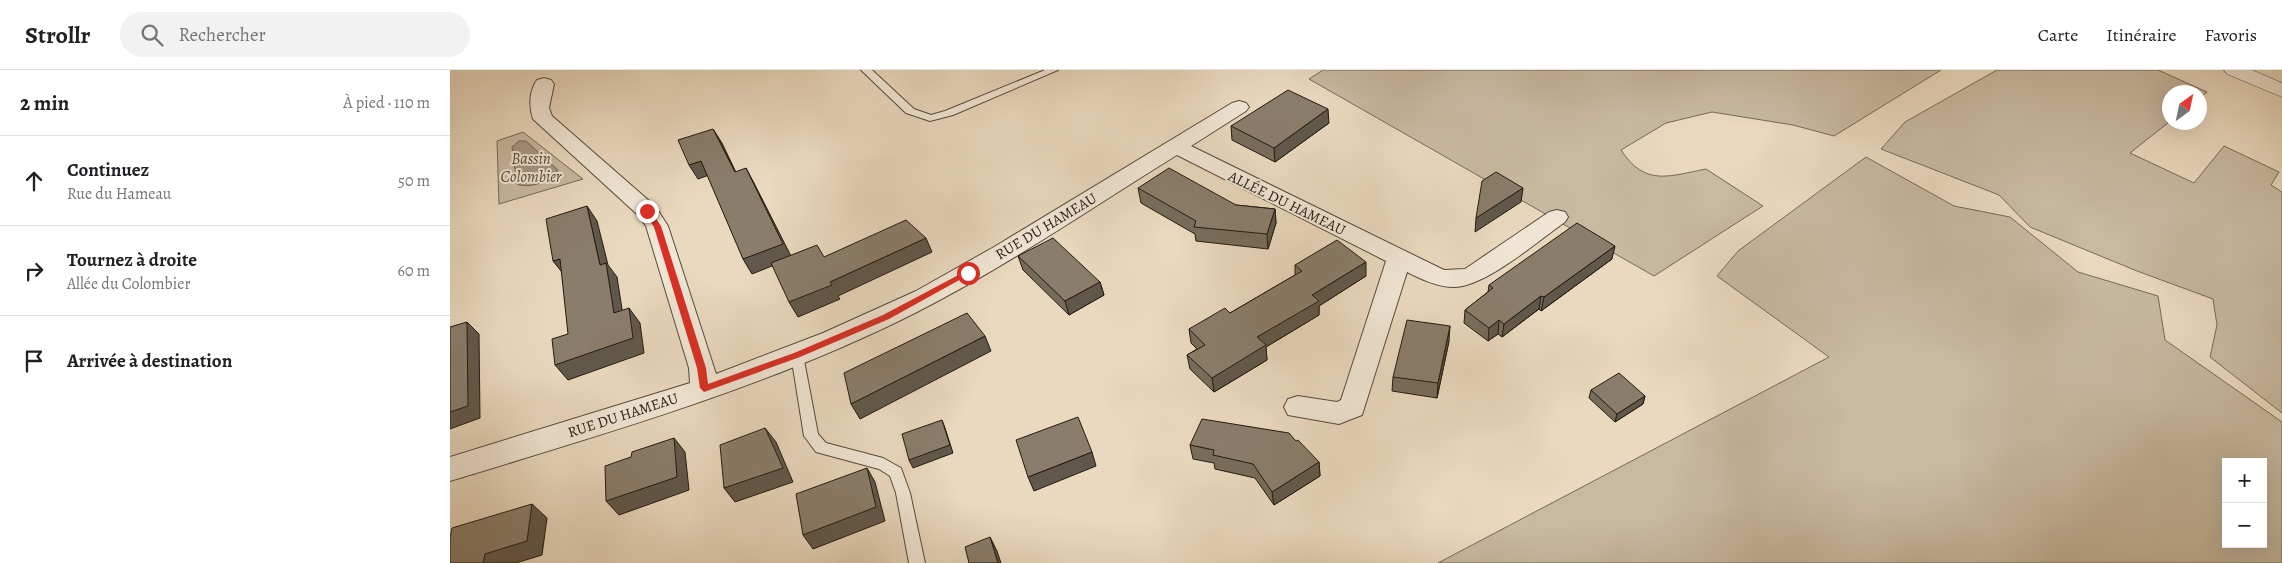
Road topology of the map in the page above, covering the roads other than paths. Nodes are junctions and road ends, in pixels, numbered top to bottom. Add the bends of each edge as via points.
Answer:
1 (866, 70) edge
2 (1053, 70) edge
3 (2234, 70) edge
4 (544, 84) dead end
5 (2282, 91) edge
6 (1239, 107) dead end
7 (1176, 146) junction
8 (1557, 217) dead end
9 (1400, 258) junction
10 (797, 355) junction
11 (704, 388) junction
12 (1298, 406) dead end
13 (450, 469) edge
14 (917, 563) edge

1 - 2 lane via 910,110 930,118
3 - 5 street
4 - 11 street via 539,108 542,119 641,206 658,226 702,368
6 - 7 street, RUE DU HAMEAU
7 - 9 street, ALLÉE DU HAMEAU
7 - 10 street, RUE DU HAMEAU via 923,299
8 - 9 street, ALLÉE DU HAMEAU via 1473,275 1460,280 1443,279
9 - 12 street via 1352,407 1339,413
10 - 11 street, RUE DU HAMEAU
10 - 14 lane via 811,436 821,448 883,464 896,472
11 - 13 street, RUE DU HAMEAU

